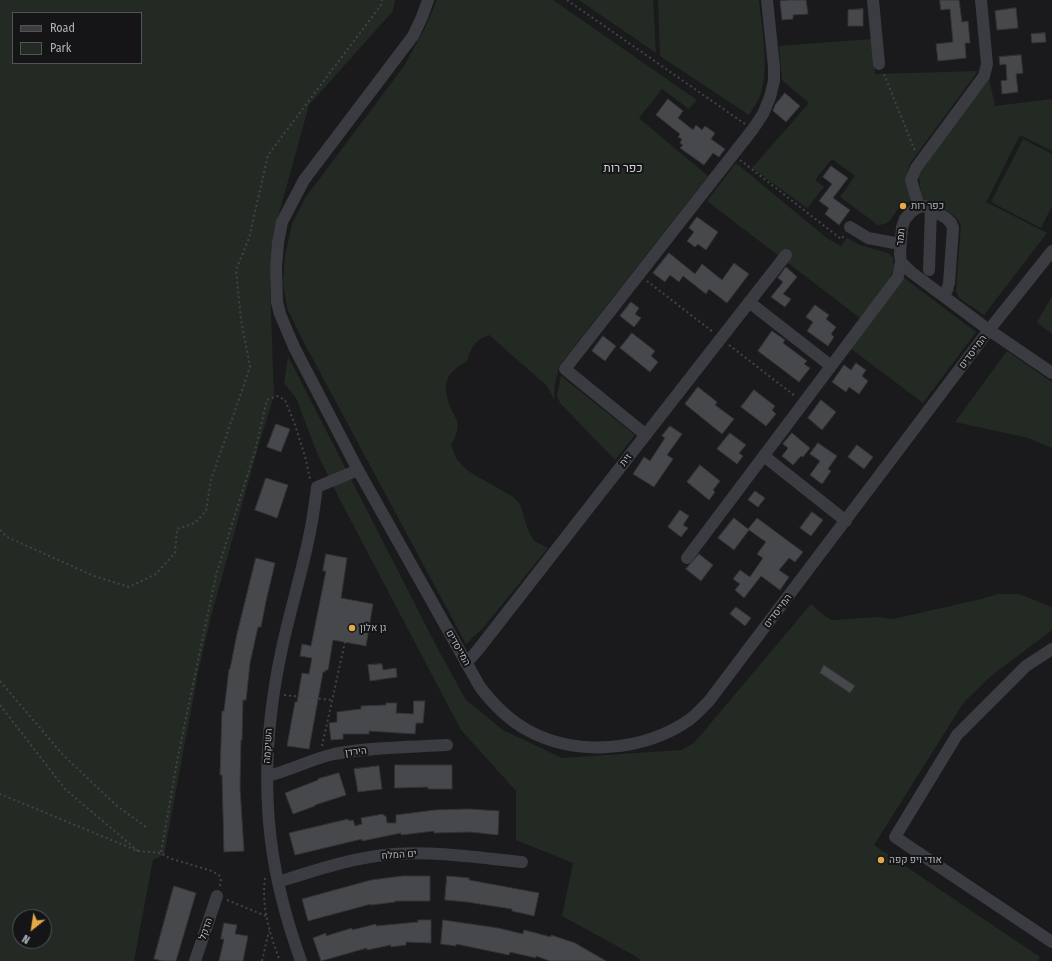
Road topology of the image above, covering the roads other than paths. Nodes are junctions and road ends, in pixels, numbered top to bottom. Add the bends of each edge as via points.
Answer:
1 (428, 0) edge
2 (767, 0) edge
3 (873, 0) edge
4 (981, 0) edge
5 (879, 64) road end
6 (925, 208) junction
7 (850, 227) road end
8 (900, 244) junction
9 (1052, 251) edge
10 (786, 255) dead end
11 (901, 262) junction
12 (929, 270) dead end
13 (943, 295) junction
14 (750, 302) junction
15 (989, 330) junction
16 (831, 366) junction
17 (1052, 373) edge
18 (646, 435) junction
19 (764, 456) junction
20 (358, 470) junction
21 (846, 521) junction
22 (687, 558) dead end
23 (1052, 649) edge
24 (466, 663) junction
25 (447, 745) dead end
26 (267, 776) junction
27 (522, 862) dead end
28 (278, 882) junction
29 (217, 896) road end
30 (1052, 942) edge
31 (195, 961) edge
32 (301, 961) edge

1 - 20 street, המייסדים via 413,36 304,180 282,222 278,243 276,286 280,314 294,347
2 - 18 street via 774,82 763,114 565,369
3 - 5 street
4 - 6 street via 987,64 984,76 916,168 911,180
6 - 8 street, תמר via 912,211 905,220
6 - 12 street
6 - 13 street via 946,218 953,228 949,283
7 - 8 street via 868,238
8 - 11 street, תמר
9 - 15 street, המייסדים
10 - 14 street, זית
11 - 13 street
11 - 16 street via 898,277
13 - 15 street
14 - 16 street
14 - 18 street, זית
15 - 17 street
15 - 21 street, המייסדים
16 - 19 street
18 - 24 street, זית
19 - 21 street
19 - 22 street
20 - 24 street, המייסדים
20 - 26 street, השיקמה via 317,487 310,532 273,694
21 - 24 street, המייסדים via 709,701 690,719 653,739 591,748 573,746 541,736 524,728 488,699
23 - 30 street via 1026,666 957,735 895,837
25 - 26 street, הירדן via 361,751 319,758
26 - 28 street, השיקמה via 271,841
27 - 28 street, ים המלח via 394,854 356,860
28 - 32 street, השיקמה
29 - 31 street, הדקל

